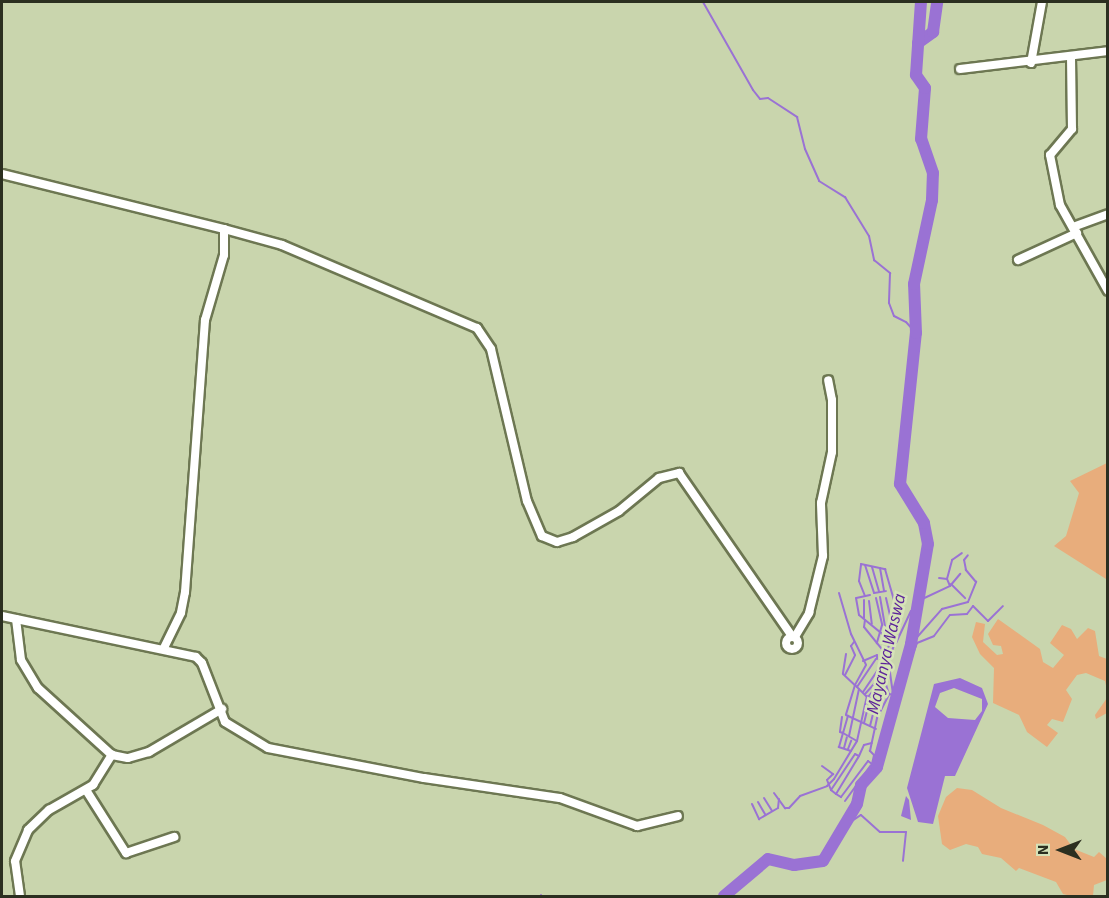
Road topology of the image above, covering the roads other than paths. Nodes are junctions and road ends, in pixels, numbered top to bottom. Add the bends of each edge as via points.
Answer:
1 (1042, 2) edge
2 (1107, 51) edge
3 (1071, 57) junction
4 (1031, 63) junction
5 (960, 69) dead end
6 (2, 174) edge
7 (1107, 214) edge
8 (224, 229) junction
9 (1075, 230) junction
10 (1018, 260) dead end
11 (1107, 291) edge
12 (828, 380) dead end
13 (2, 616) edge
14 (16, 619) junction
15 (164, 648) junction
16 (222, 709) junction
17 (112, 755) junction
18 (86, 790) junction
19 (678, 816) dead end
20 (174, 837) dead end
21 (20, 897) edge

1 - 4 street
2 - 3 street
3 - 4 street
3 - 9 street via 1072,129 1050,152 1060,205
4 - 5 street
6 - 8 street
7 - 9 street
8 - 12 street via 282,245 477,328 491,349 527,501 542,537 556,542 573,537 619,511 659,478 679,473 793,635 809,613 823,556 821,503 832,452
8 - 15 street via 224,255 205,320 185,592 181,613
9 - 10 street
9 - 11 street
13 - 14 street
14 - 15 street
14 - 17 street via 21,660 38,688
15 - 16 street via 196,657 202,663
16 - 17 street via 149,752 128,758
16 - 19 street via 225,722 268,748 424,778 560,798 637,826
17 - 18 street via 99,778
18 - 20 street via 126,853
18 - 21 street via 49,810 28,830 15,861

